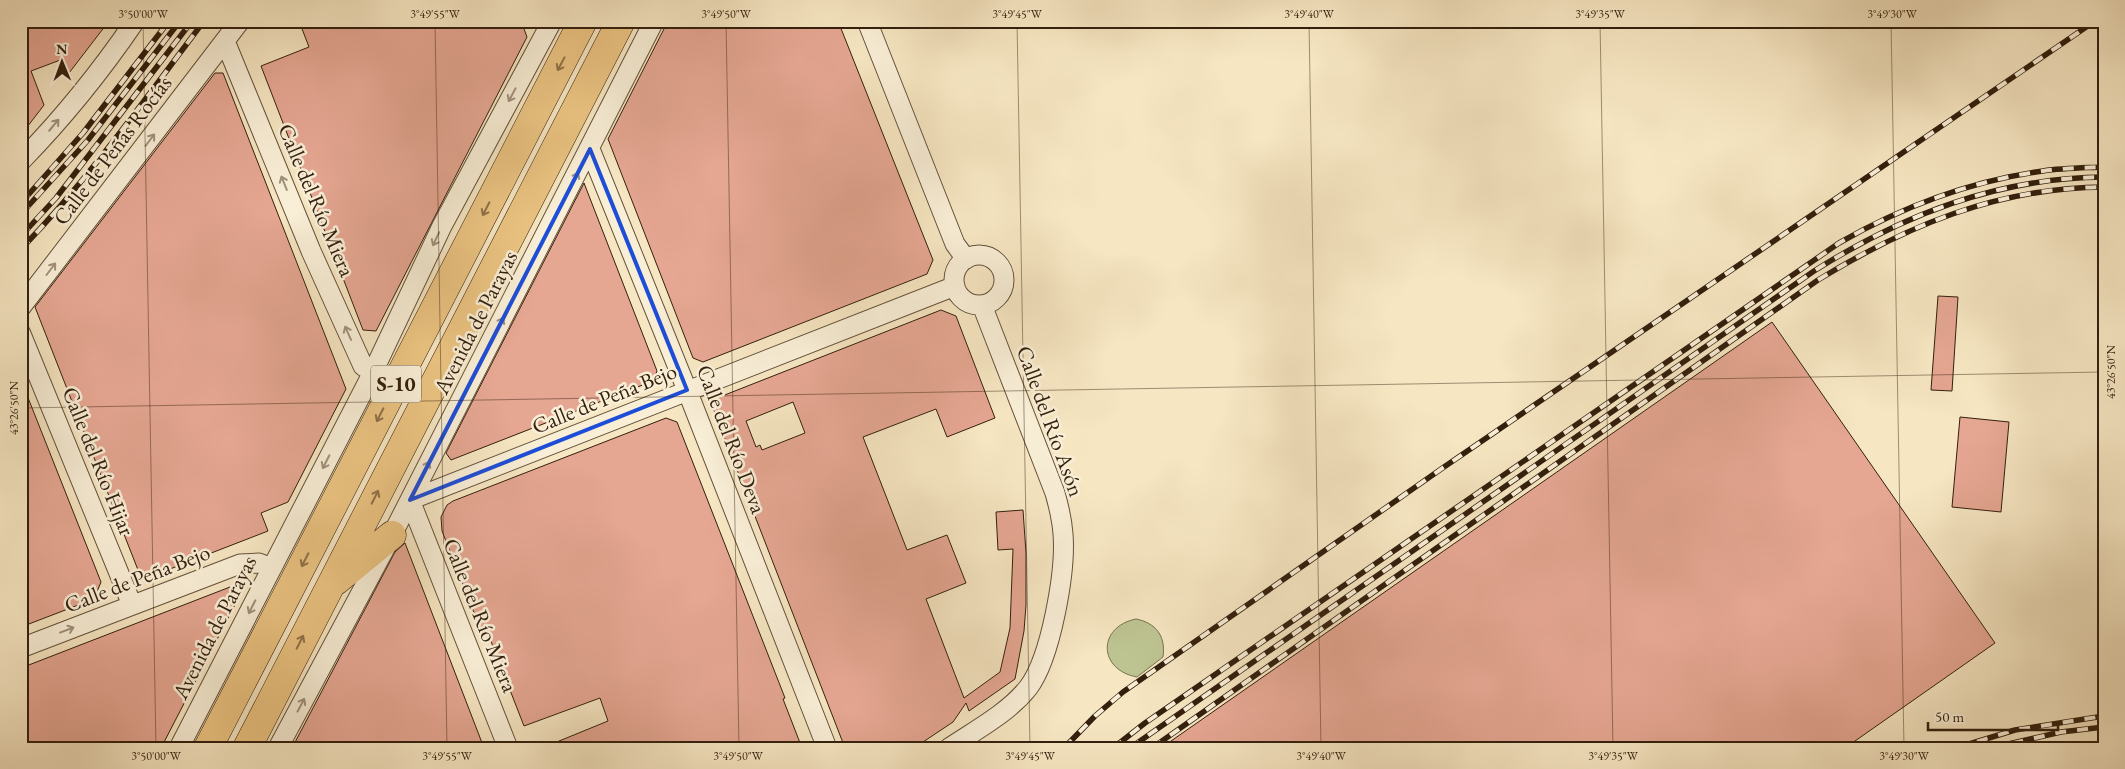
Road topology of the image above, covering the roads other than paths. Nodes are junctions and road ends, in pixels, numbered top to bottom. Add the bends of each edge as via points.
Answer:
1 (135, 21) edge
2 (240, 21) edge
3 (583, 21) edge
4 (621, 21) edge
5 (654, 21) edge
6 (867, 21) edge
7 (549, 23) edge
8 (225, 41) junction
9 (590, 148) junction
10 (21, 161) edge
11 (966, 259) junction
12 (955, 286) junction
13 (982, 305) junction
14 (21, 307) edge
15 (21, 334) edge
16 (373, 372) junction
17 (687, 390) junction
18 (410, 500) junction
19 (392, 535) junction
20 (272, 568) junction
21 (328, 588) junction
22 (132, 605) junction
23 (21, 648) edge
24 (179, 748) edge
25 (208, 748) edge
26 (247, 748) edge
27 (278, 748) edge
28 (508, 748) edge
29 (827, 748) edge
30 (949, 748) edge

10 -> 1 street via 110,57
2 - 8 street, Calle de Peñas Rocías
3 -> 25 highway, S-10
21 -> 4 highway, S-10
5 - 9 street, Avenida de Parayas
6 - 11 street via 955,244
7 -> 16 street, Avenida de Parayas via 442,226
14 -> 8 street, Calle de Peñas Rocías
16 -> 8 street, Calle del Río Miera via 363,366 331,295
9 - 17 street, Calle del Río Deva
18 -> 9 street, Avenida de Parayas
11 - 12 street via 956,269
11 - 13 street via 988,256 1001,268 1004,278 1002,290
12 - 13 street via 968,302
12 - 17 street, Calle de Peña Bejo
13 - 30 street, Calle del Río Asón via 1055,493 1061,517 1064,557 1048,641 1039,669 1029,686 1014,703
15 - 22 street, Calle del Río Hijar
16 -> 20 street, Avenida de Parayas
17 - 18 street, Calle de Peña Bejo
17 - 29 street, Calle del Río Deva
18 - 19 street, Avenida de Parayas
18 - 28 street, Calle del Río Miera
19 - 21 highway
27 -> 19 street, Avenida de Parayas
20 - 22 street, Calle de Peña Bejo via 259,563 240,564
20 -> 24 street, Avenida de Parayas
26 -> 21 highway, S-10
23 -> 22 street, Calle de Peña Bejo

